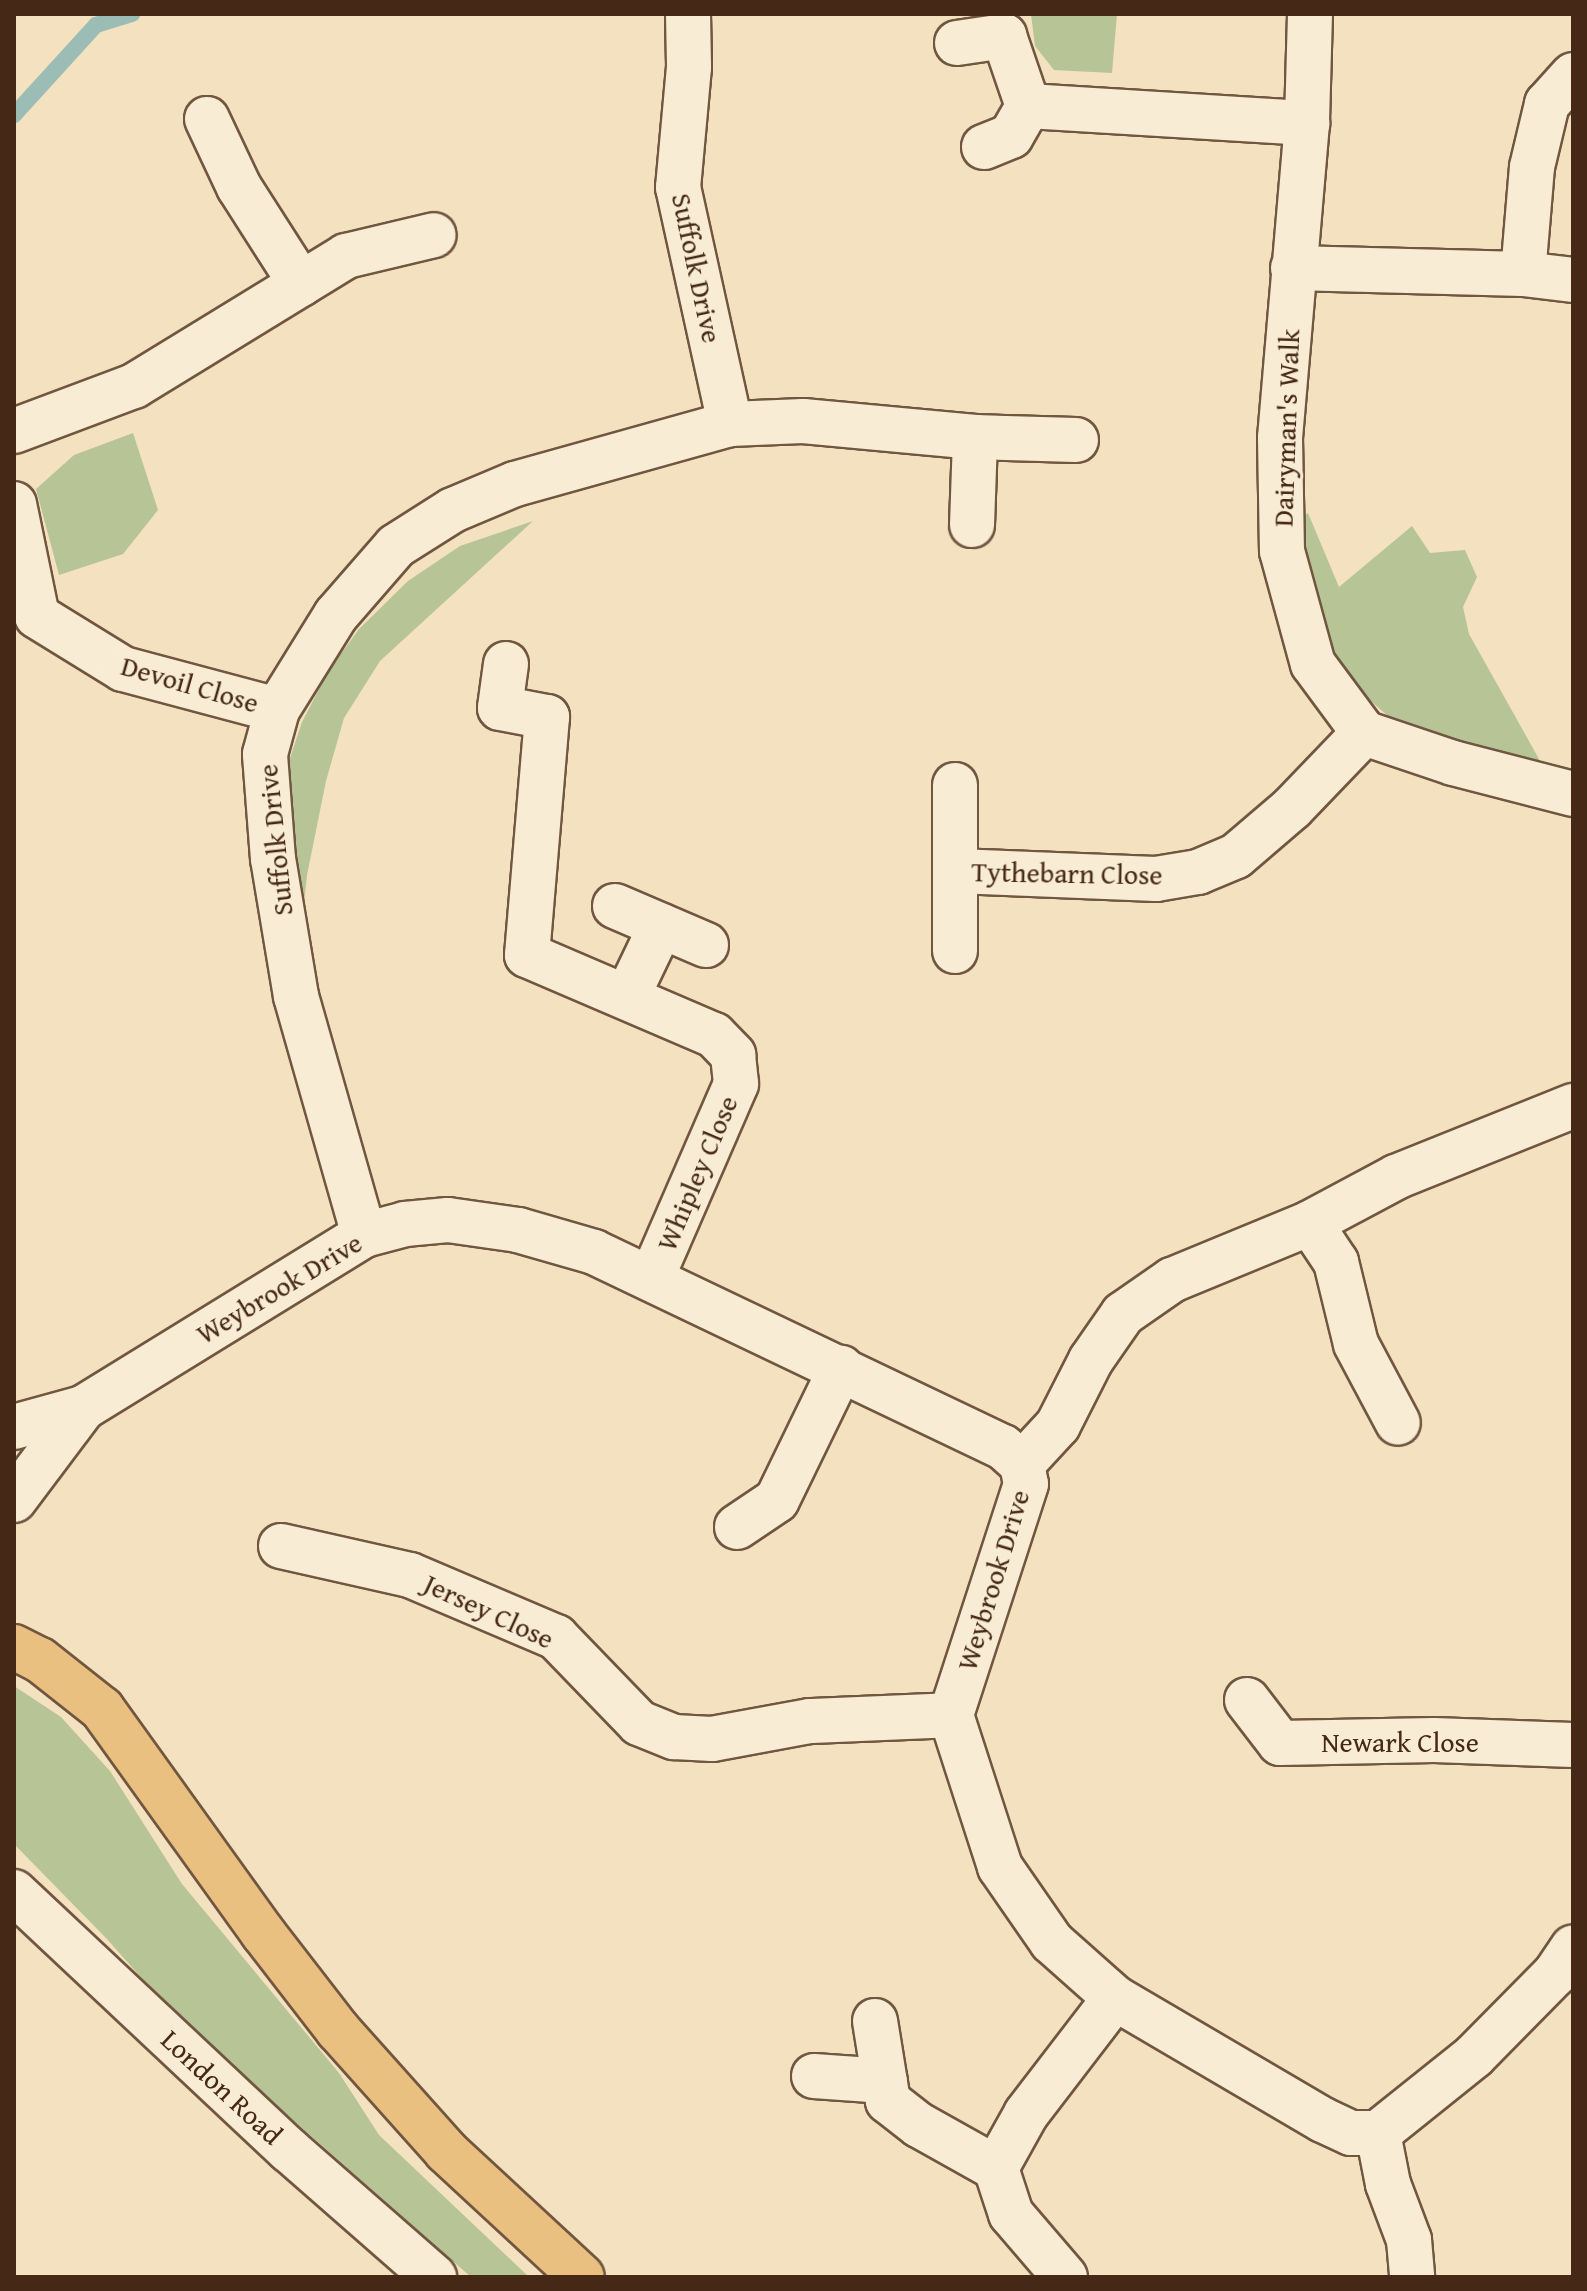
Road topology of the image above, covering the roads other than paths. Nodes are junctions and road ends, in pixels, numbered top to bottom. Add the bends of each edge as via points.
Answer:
1 (688, 14) edge
2 (1310, 14) edge
3 (1005, 25) edge
4 (957, 43) dead end
5 (1573, 75) edge
6 (1028, 106) junction
7 (207, 119) dead end
8 (1307, 123) junction
9 (984, 147) dead end
10 (434, 235) dead end
11 (1293, 268) junction
12 (1523, 274) junction
13 (1573, 280) edge
14 (301, 284) junction
15 (730, 424) junction
16 (14, 431) edge
17 (975, 437) junction
18 (1076, 440) dead end
19 (14, 504) edge
20 (972, 525) dead end
21 (26, 624) edge
22 (506, 664) dead end
23 (277, 710) junction
24 (1364, 733) junction
25 (955, 785) dead end
26 (1573, 794) edge
27 (956, 871) junction
28 (615, 906) dead end
29 (661, 926) junction
30 (706, 945) dead end
31 (955, 951) dead end
32 (627, 997) junction
33 (1573, 1106) edge
34 (1310, 1223) junction
35 (364, 1235) junction
36 (652, 1277) junction
37 (841, 1368) junction
38 (83, 1408) junction
39 (1398, 1423) dead end
40 (14, 1427) edge
41 (1022, 1464) junction
42 (14, 1500) edge
43 (737, 1527) dead end
44 (281, 1546) dead end
45 (14, 1647) edge
46 (1247, 1700) dead end
47 (951, 1715) junction
48 (1573, 1745) edge
49 (14, 1892) edge
50 (1567, 1970) edge
51 (1115, 1998) junction
52 (875, 2021) dead end
53 (814, 2076) dead end
54 (885, 2081) junction
55 (1378, 2133) junction
56 (996, 2168) junction
57 (434, 2277) edge
58 (582, 2277) edge
59 (1065, 2277) edge
60 (1412, 2277) edge

1 - 15 street, Suffolk Drive via 689,67 678,187
2 - 8 street, Dairyman's Walk
3 - 4 street
3 - 6 street
5 - 12 street via 1547,104 1532,167
6 - 8 street
6 - 9 street via 1011,136
7 - 14 street via 239,187
8 - 11 street, Dairyman's Walk
10 - 14 street via 346,256
11 - 12 street
11 - 24 street, Dairyman's Walk via 1280,438 1282,551 1313,664
12 - 13 street
14 - 16 street via 134,386
15 - 17 street, Suffolk Drive via 803,421
15 - 23 street, Suffolk Drive via 515,484 453,510 407,539 336,615
17 - 18 street, Suffolk Drive
17 - 20 street
19 - 21 street, Devoil Close
21 - 23 street, Devoil Close via 123,669
22 - 32 street, Whipley Close via 500,708 547,717 527,955
23 - 35 street, Suffolk Drive via 265,754 276,874 296,996
24 - 26 street
24 - 27 street, Tythebarn Close via 1292,808 1236,856 1198,872 1141,879
25 - 27 street, Tythebarn Close
27 - 31 street, Tythebarn Close
28 - 29 street
29 - 30 street
29 - 32 street
32 - 36 street, Whipley Close via 714,1035 733,1055 736,1084
33 - 34 street via 1396,1177
34 - 39 street via 1336,1262 1356,1344
34 - 41 street via 1172,1280 1123,1314 1091,1360 1058,1425
35 - 36 street, Weybrook Drive via 448,1220 518,1230 594,1252
35 - 38 street, Weybrook Drive
36 - 37 street, Weybrook Drive
37 - 41 street, Weybrook Drive via 1003,1447
37 - 43 street via 777,1500
38 - 40 street, Weybrook Drive
38 - 42 street, Weybrook Drive
41 - 47 street, Weybrook Drive via 1026,1484 1020,1509
44 - 47 street, Jersey Close via 410,1575 556,1637 639,1723 674,1737 712,1739 810,1721
45 - 58 highway via 40,1660 102,1709 338,2030 446,2151
46 - 48 street, Newark Close via 1280,1743 1434,1740
47 - 51 street via 1000,1867 1052,1942
49 - 57 street, London Road via 289,2150
50 - 55 street via 1474,2056
51 - 55 street via 1337,2127
51 - 56 street via 1026,2114
52 - 54 street
53 - 54 street
54 - 56 street via 888,2101 919,2125
55 - 60 street via 1388,2184 1409,2240
56 - 59 street via 1011,2214

